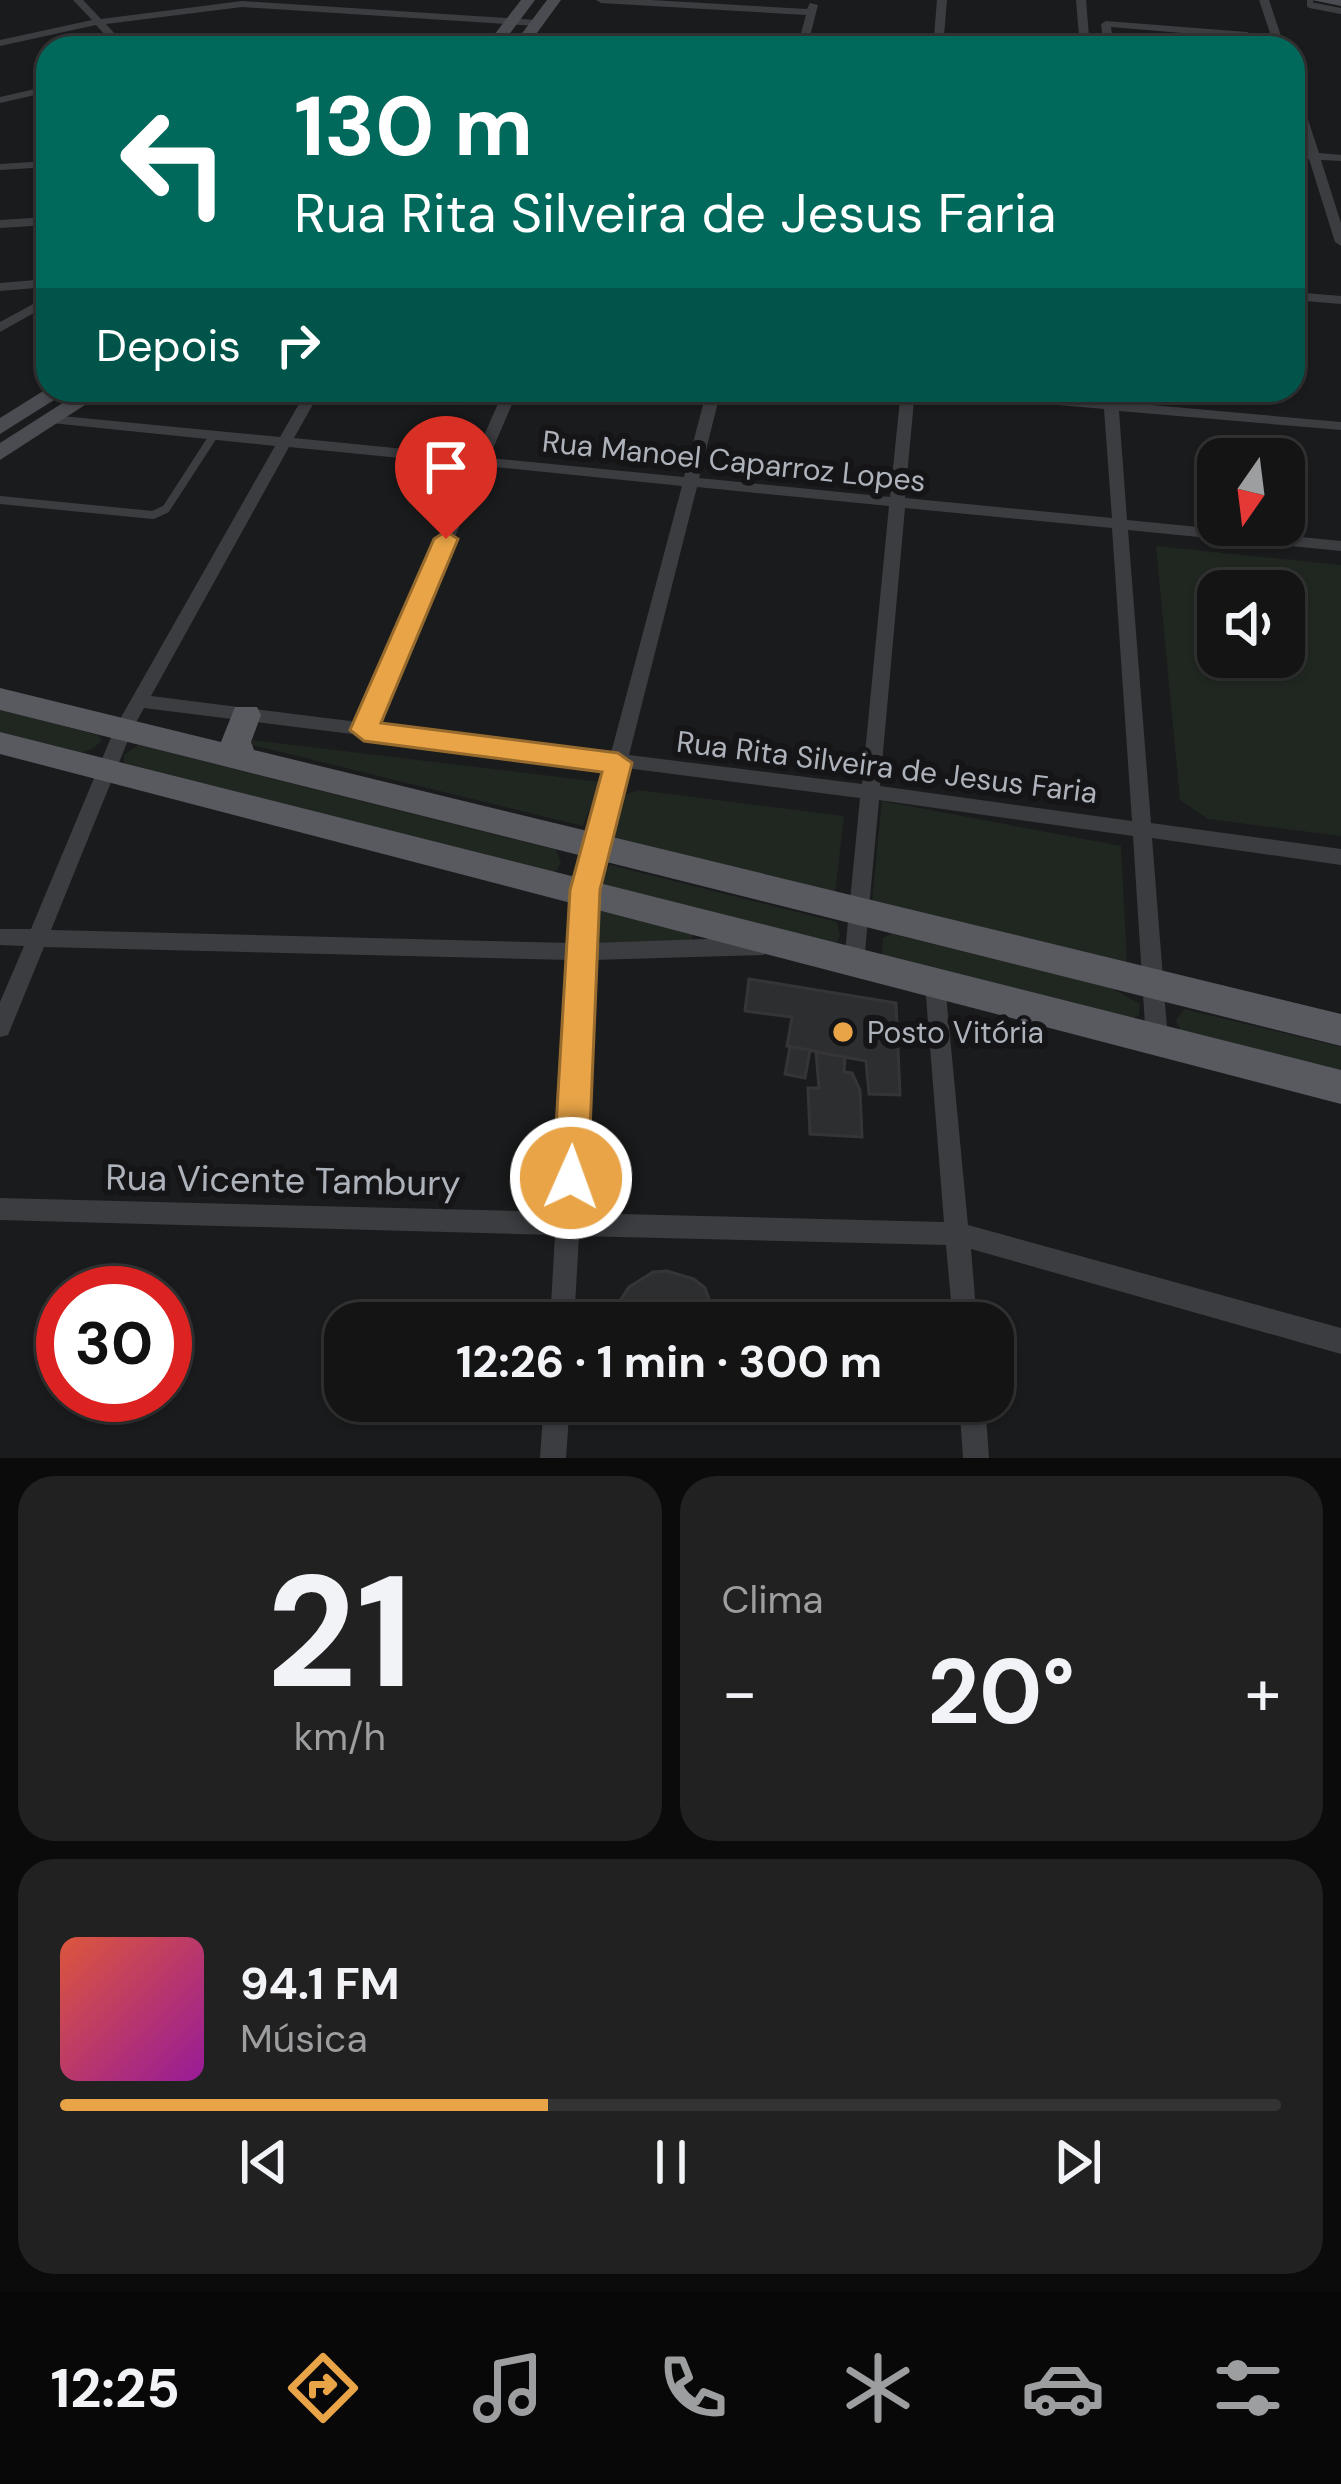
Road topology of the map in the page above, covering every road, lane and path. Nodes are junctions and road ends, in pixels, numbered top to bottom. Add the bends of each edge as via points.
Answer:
1 (78, 0) edge
2 (527, 0) edge
3 (554, 0) edge
4 (601, 0) edge
5 (942, 0) edge
6 (1081, 0) edge
7 (1264, 0) edge
8 (1310, 0) edge
9 (1319, 0) edge
10 (679, 2) edge
11 (1341, 2) edge
12 (813, 6) edge
13 (1341, 11) edge
14 (511, 21) junction
15 (97, 22) junction
16 (537, 22) junction
17 (110, 36) edge
18 (500, 36) edge
19 (527, 36) edge
20 (805, 36) edge
21 (939, 36) edge
22 (1084, 36) edge
23 (1108, 36) edge
24 (1205, 36) edge
25 (1276, 36) edge
26 (0, 43) edge
27 (36, 92) edge
28 (0, 100) edge
29 (1305, 127) edge
30 (1305, 155) edge
31 (1314, 156) junction
32 (1341, 158) edge
33 (36, 165) edge
34 (0, 167) edge
35 (36, 222) edge
36 (0, 224) edge
37 (1341, 242) edge
38 (36, 285) edge
39 (0, 287) edge
40 (1305, 297) edge
41 (1341, 300) edge
42 (36, 307) edge
43 (0, 328) edge
44 (40, 402) edge
45 (78, 402) edge
46 (307, 402) edge
47 (506, 402) edge
48 (711, 402) edge
49 (907, 402) edge
50 (1111, 402) edge
51 (1144, 402) edge
52 (51, 419) junction
53 (1341, 426) edge
54 (0, 427) edge
55 (214, 435) junction
56 (284, 443) junction
57 (0, 453) edge
58 (480, 462) junction
59 (690, 484) junction
60 (0, 500) edge
61 (897, 504) junction
62 (1117, 524) junction
63 (1341, 546) edge
64 (0, 698) edge
65 (131, 715) junction
66 (247, 715) junction
67 (364, 730) junction
68 (0, 743) edge
69 (240, 756) junction
70 (618, 763) junction
71 (104, 769) junction
72 (870, 792) junction
73 (1139, 830) junction
74 (597, 843) junction
75 (1341, 856) edge
76 (585, 890) junction
77 (859, 912) junction
78 (0, 937) edge
79 (37, 939) junction
80 (786, 946) junction
81 (580, 952) junction
82 (854, 964) junction
83 (934, 984) junction
84 (1153, 987) junction
85 (0, 1028) edge
86 (1341, 1030) edge
87 (1157, 1041) junction
88 (1341, 1087) edge
89 (0, 1209) edge
90 (569, 1223) junction
91 (958, 1234) junction
92 (563, 1302) edge
93 (963, 1302) edge
94 (1341, 1341) edge
95 (556, 1422) edge
96 (973, 1422) edge
97 (553, 1458) edge
98 (976, 1458) edge

1 - 15 street
2 - 14 main road
3 - 16 main road
4 - 10 street
5 - 21 street
6 - 22 street
7 - 25 street
8 - 13 lane
9 - 11 main road
10 - 12 street
12 - 20 street
14 - 15 street via 242,4
14 - 16 street
14 - 18 main road
15 - 17 street
15 - 26 street
16 - 19 main road
23 - 24 street via 1106,24
27 - 28 street
29 - 31 street
30 - 31 street
31 - 32 street
31 - 37 street
33 - 34 street
35 - 36 street
38 - 39 street
40 - 41 street
42 - 43 street
44 - 54 main road
45 - 52 main road
46 - 56 street
47 - 58 street
48 - 59 street
49 - 61 street
50 - 62 street
51 - 53 street
52 - 55 street, Rua Manoel Caparroz Lopes
52 - 57 main road
55 - 56 street, Rua Manoel Caparroz Lopes
55 - 60 lane via 160,513
56 - 58 street, Rua Manoel Caparroz Lopes
56 - 65 street
58 - 59 street, Rua Manoel Caparroz Lopes
58 - 67 street
59 - 61 street, Rua Manoel Caparroz Lopes
59 - 70 street
61 - 62 street, Rua Manoel Caparroz Lopes
61 - 72 street
62 - 63 street, Rua Manoel Caparroz Lopes
62 - 73 street
64 - 65 main road
65 - 66 street, Rua Rita Silveira de Jesus Faria
65 - 69 main road
65 - 71 street
66 - 67 street, Rua Rita Silveira de Jesus Faria
66 - 69 main road via 236,742
67 - 70 street, Rua Rita Silveira de Jesus Faria
68 - 71 main road
69 - 74 main road
70 - 72 street, Rua Rita Silveira de Jesus Faria
70 - 74 street
71 - 76 main road
71 - 79 street
72 - 73 street, Rua Rita Silveira de Jesus Faria
72 - 77 street
73 - 75 street, Rua Rita Silveira de Jesus Faria
73 - 84 street
74 - 76 street
74 - 77 main road
76 - 80 main road
76 - 81 street
77 - 82 street
77 - 84 main road
78 - 79 street
79 - 81 street
79 - 85 street
80 - 81 street
80 - 82 main road
81 - 90 street
82 - 83 main road
83 - 87 main road
83 - 91 street
84 - 86 main road
84 - 87 street
87 - 88 main road
89 - 90 street, Rua Vicente Tambury
90 - 91 street, Rua Vicente Tambury
90 - 92 street
91 - 93 street
91 - 94 street, Rua Vicente Tambury
95 - 97 street
96 - 98 street

